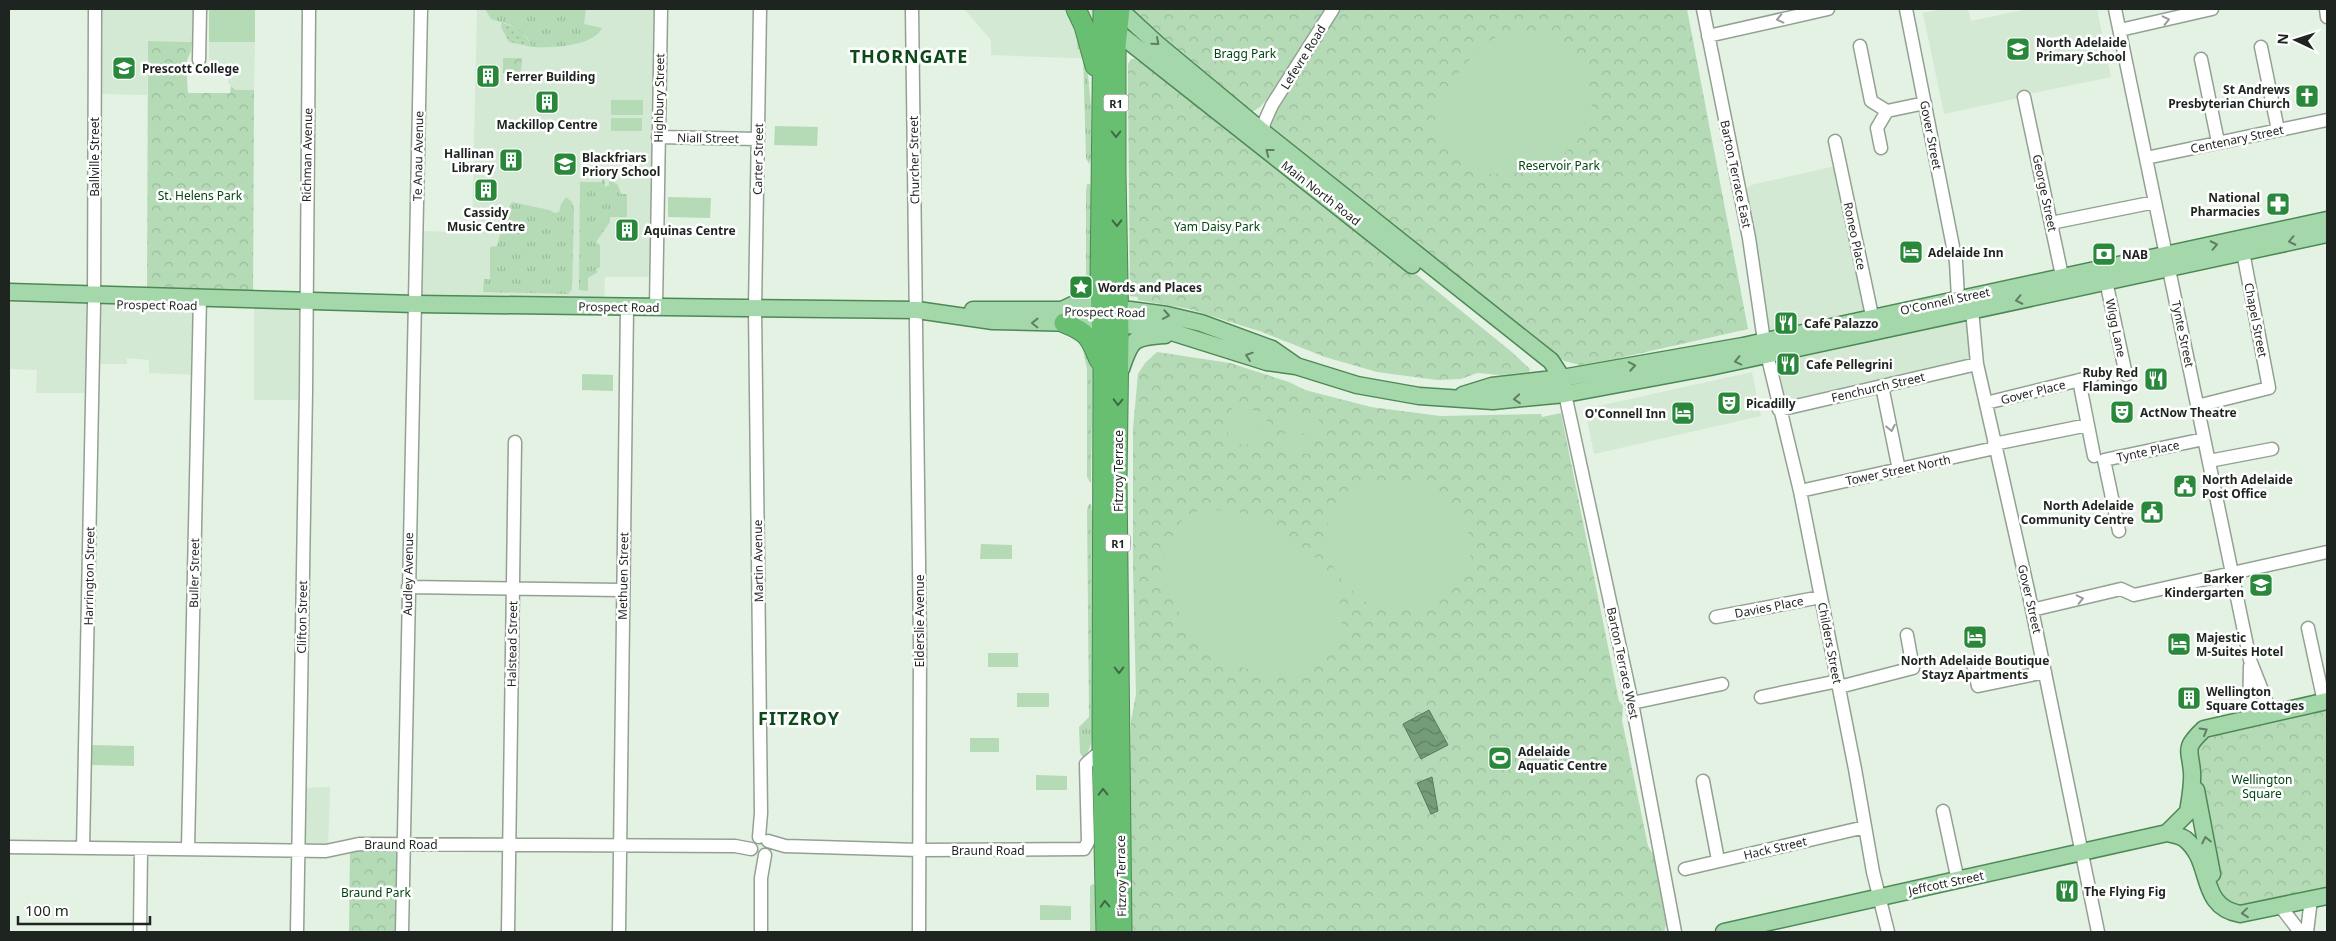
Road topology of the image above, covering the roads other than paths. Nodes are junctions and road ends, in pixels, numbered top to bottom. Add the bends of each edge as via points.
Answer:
1 (94, 9) edge
2 (200, 9) edge
3 (309, 9) edge
4 (421, 9) edge
5 (661, 9) edge
6 (760, 9) edge
7 (912, 9) edge
8 (1076, 9) edge
9 (1088, 9) edge
10 (1120, 9) edge
11 (1333, 9) edge
12 (1702, 9) edge
13 (1828, 9) edge
14 (1906, 9) edge
15 (2116, 9) edge
16 (2212, 9) edge
17 (2326, 9) edge
18 (2327, 17) edge
19 (1107, 21) edge
20 (2120, 30) junction
21 (1708, 36) junction
22 (1860, 46) dead end
23 (2261, 47) dead end
24 (2201, 59) dead end
25 (199, 60) dead end
26 (1102, 94) junction
27 (2024, 97) dead end
28 (1925, 103) junction
29 (1272, 105) junction
30 (1886, 111) junction
31 (1247, 118) junction
32 (2327, 120) edge
33 (2278, 130) junction
34 (1264, 132) junction
35 (658, 137) junction
36 (758, 139) junction
37 (1835, 141) dead end
38 (2218, 142) junction
39 (1882, 148) dead end
40 (2146, 158) junction
41 (1108, 174) junction
42 (2155, 202) junction
43 (2327, 220) edge
44 (2052, 223) junction
45 (2327, 234) edge
46 (2242, 252) junction
47 (2168, 261) junction
48 (2106, 281) junction
49 (2064, 283) junction
50 (1100, 284) junction
51 (9, 292) edge
52 (94, 299) junction
53 (305, 301) junction
54 (9, 302) edge
55 (200, 302) junction
56 (415, 304) junction
57 (1965, 304) junction
58 (627, 307) junction
59 (656, 307) junction
60 (755, 308) junction
61 (925, 311) junction
62 (1063, 317) junction
63 (1110, 317) junction
64 (1874, 324) junction
65 (1182, 334) junction
66 (1766, 348) junction
67 (1977, 364) junction
68 (1296, 366) junction
69 (1111, 372) junction
70 (2126, 374) dead end
71 (2092, 377) dead end
72 (1557, 379) junction
73 (2079, 380) junction
74 (1882, 386) junction
75 (1565, 394) junction
76 (1456, 398) junction
77 (1986, 403) junction
78 (2197, 406) junction
79 (1779, 410) junction
80 (2088, 425) junction
81 (2204, 439) junction
82 (515, 442) dead end
83 (1995, 446) junction
84 (2272, 449) dead end
85 (2094, 456) dead end
86 (2209, 461) junction
87 (1899, 470) junction
88 (1117, 479) junction
89 (1800, 492) junction
90 (1102, 495) junction
91 (2118, 531) dead end
92 (2327, 552) edge
93 (1119, 569) junction
94 (2232, 573) junction
95 (408, 587) junction
96 (513, 589) junction
97 (622, 590) junction
98 (1821, 597) junction
99 (2032, 610) junction
100 (1716, 617) dead end
101 (2308, 628) dead end
102 (1907, 635) dead end
103 (2250, 660) junction
104 (1973, 664) dead end
105 (1102, 666) junction
106 (2045, 672) junction
107 (1722, 684) dead end
108 (1839, 684) junction
109 (1119, 693) junction
110 (1760, 697) dead end
111 (2326, 701) edge
112 (1632, 703) junction
113 (2271, 713) junction
114 (2250, 718) junction
115 (1102, 756) junction
116 (2192, 772) junction
117 (1703, 781) dead end
118 (1119, 798) junction
119 (1943, 811) dead end
120 (1866, 827) junction
121 (2167, 832) junction
122 (402, 845) junction
123 (509, 845) junction
124 (621, 846) junction
125 (760, 846) junction
126 (9, 847) edge
127 (83, 848) junction
128 (140, 849) junction
129 (188, 849) junction
130 (298, 850) junction
131 (919, 850) junction
132 (2083, 853) junction
133 (1718, 860) junction
134 (1685, 868) dead end
135 (1104, 876) junction
136 (1958, 881) junction
137 (2327, 896) edge
138 (1881, 898) junction
139 (2311, 899) junction
140 (2218, 906) junction
141 (2282, 907) junction
142 (140, 932) edge
143 (297, 932) edge
144 (402, 932) edge
145 (508, 932) edge
146 (619, 932) edge
147 (761, 932) edge
148 (919, 932) edge
149 (1106, 932) edge
150 (1122, 932) edge
151 (1675, 932) edge
152 (1724, 932) edge
153 (1888, 932) edge
154 (2098, 932) edge
155 (2300, 932) edge
156 (2307, 932) edge

1 - 52 street, Ballville Street
2 - 25 street
3 - 53 street, Richman Avenue
4 - 56 street, Te Anau Avenue
5 - 35 street, Highbury Street
6 - 36 street, Carter Street
7 - 61 street, Churcher Street
8 - 26 highway via 1088,39
9 - 19 highway, Main North Road
10 - 19 highway, Fitzroy Terrace / R1
10 -> 31 main road, Main North Road
11 - 29 street, Lefevre Road
12 - 21 street, Barton Terrace East
13 -> 21 street
14 - 28 street, Gover Street
15 - 20 street, Tynte Street
20 -> 16 street
17 - 18 street
19 - 26 highway, Fitzroy Terrace / R1
19 -> 41 highway, Fitzroy Terrace / R1
72 -> 19 main road, Main North Road
20 - 40 street, Tynte Street
21 - 66 street, Barton Terrace East via 1749,238
22 - 30 street via 1871,100
23 - 33 street
24 - 38 street
26 - 41 highway, Fitzroy Terrace / R1
27 - 44 street, George Street
28 - 30 street
28 - 57 street, Gover Street
29 - 31 street
29 - 34 street, Lefevre Road via 1264,123
30 - 39 street via 1877,128
31 - 34 main road, Main North Road
32 - 33 street, Centenary Street
33 - 38 street, Centenary Street
34 - 72 main road, Main North Road via 1551,361
35 - 36 street, Niall Street
35 - 59 street, Highbury Street
36 - 60 street, Carter Street
37 - 64 street, Roneo Place
38 - 40 street, Centenary Street
40 - 42 street, Tynte Street
41 - 50 highway, Fitzroy Terrace / R1
41 -> 63 highway, Fitzroy Terrace / R1
42 - 44 street
42 - 47 street, Tynte Street
47 -> 43 main road, O'Connell Street
44 - 49 street, George Street
45 -> 46 main road, O'Connell Street
46 - 47 main road, O'Connell Street
46 - 78 street, Chapel Street via 2268,388
47 - 48 main road, O'Connell Street
47 - 49 main road, O'Connell Street
47 - 78 street, Tynte Street
48 - 49 main road, O'Connell Street
48 - 70 street, Wigg Lane
49 - 57 main road, O'Connell Street
50 - 62 main road
50 - 63 highway, Fitzroy Terrace / R1
51 - 52 main road, Prospect Road
52 - 54 main road, Prospect Road
52 - 55 main road, Prospect Road
52 - 127 street, Harrington Street
53 - 55 main road, Prospect Road via 266,307
53 - 56 main road, Prospect Road
53 - 130 street, Clifton Street
55 - 129 street, Buller Street
56 - 58 main road, Prospect Road
56 - 95 street, Audley Avenue
57 - 64 main road, O'Connell Street
57 - 67 street, Gover Street
58 - 59 main road, Prospect Road
58 - 97 street, Methuen Street
59 - 60 main road, Prospect Road
60 - 61 main road, Prospect Road
60 - 125 street, Martin Avenue
61 - 62 main road, Prospect Road via 994,320
61 - 131 street, Elderslie Avenue
62 - 63 main road, Prospect Road
62 - 69 highway via 1087,335
63 - 65 main road, Prospect Road
63 -> 68 main road, Prospect Road via 1167,315 1202,323 1272,349
63 - 69 highway, Fitzroy Terrace / R1
64 - 66 main road, O'Connell Street
68 -> 65 main road, Prospect Road via 1267,362
65 - 69 main road via 1153,336 1134,342
72 -> 66 main road, O'Connell Street
66 -> 75 main road, O'Connell Street
66 - 79 street, Childers Street
67 - 74 street, Fenchurch Street
67 - 77 street, Gover Street
68 - 76 main road, Prospect Road via 1365,387
69 -> 88 highway, Fitzroy Terrace / R1
69 - 90 highway, Fitzroy Terrace / R1
71 - 73 street, Gover Place
72 - 75 main road
72 - 76 main road, Prospect Road via 1492,386
73 - 77 street, Gover Place
73 - 80 street, Gover Place
74 - 79 street, Fenchurch Street
74 -> 87 street
75 -> 76 main road, Prospect Road via 1493,401
75 - 112 street, Barton Terrace West
77 - 83 street, Gover Street
78 - 81 street, Tynte Street
79 - 89 street, Childers Street
80 - 83 street, Tower Street North
80 - 85 street, Gover Place
81 - 86 street, Tynte Street
81 - 91 street, Tynte Place via 2104,460
82 - 96 street, Halstead Street
83 - 87 street, Tower Street North
83 - 99 street, Gover Street
84 - 86 street
86 - 94 street, Tynte Street
87 - 89 street, Tower Street North
88 - 90 highway
88 - 93 highway, Fitzroy Terrace / R1
89 - 98 street, Childers Street
90 - 105 highway, Fitzroy Terrace / R1
92 - 94 street
93 - 105 highway via 1109,573 1109,638
93 -> 109 highway, Fitzroy Terrace / R1
99 -> 94 street via 2121,590 2134,595
94 - 103 street, Tynte Street
95 - 96 street
95 - 122 street, Audley Avenue
96 - 97 street
96 - 123 street, Halstead Street
97 - 124 street, Methuen Street
98 - 100 street, Davies Place
98 - 108 street, Childers Street
99 - 106 street, Gover Street
101 - 111 street
102 - 108 street via 1913,668
103 - 113 street, Tynte Street
103 - 114 street, Tynte Street
104 - 106 street via 1978,686
105 - 115 highway, Fitzroy Terrace / R1
106 - 132 street, Gover Street
107 - 112 street
108 - 110 street
108 - 120 street, Childers Street
109 - 115 highway via 1110,716 1110,747
109 - 118 highway, Fitzroy Terrace / R1
111 - 113 main road
112 - 151 street, Barton Terrace West
113 - 114 main road
116 -> 114 main road via 2188,752 2204,729
115 - 131 street, Braund Road via 1095,756 1086,764 1088,842 1084,849
135 -> 115 highway, Fitzroy Terrace / R1
116 - 121 main road via 2188,812
140 -> 116 main road
117 - 133 street
118 - 135 highway via 1112,829 1112,868
118 - 150 highway, Fitzroy Terrace / R1
119 - 136 street
120 - 133 street, Hack Street
120 - 138 street, Childers Street
121 - 132 main road, Jeffcott Street
121 - 140 main road via 2185,838 2194,850
122 - 123 street, Braund Road
122 - 130 street, Braund Road via 359,844 326,851
122 - 144 street, Audley Avenue
123 - 124 street, Braund Road
123 - 145 street, Halstead Street
124 - 125 street, Braund Road
124 - 146 street, Methuen Street
125 - 131 street, Braund Road
125 - 147 street, Martin Avenue
126 - 127 street, Braund Road
127 - 128 street, Braund Road
128 - 129 street, Braund Road
128 - 142 street
129 - 130 street, Braund Road
130 - 143 street, Clifton Street
131 - 148 street, Elderslie Avenue
132 - 136 main road, Jeffcott Street
132 - 154 street, Gover Street
133 - 134 street, Hack Street
149 -> 135 highway, Fitzroy Terrace / R1
136 - 138 main road, Jeffcott Street
137 - 139 main road
138 - 152 main road, Jeffcott Street
138 - 153 street, Childers Street
139 - 141 main road
139 - 156 street
141 -> 140 main road via 2240,914
141 - 155 street

